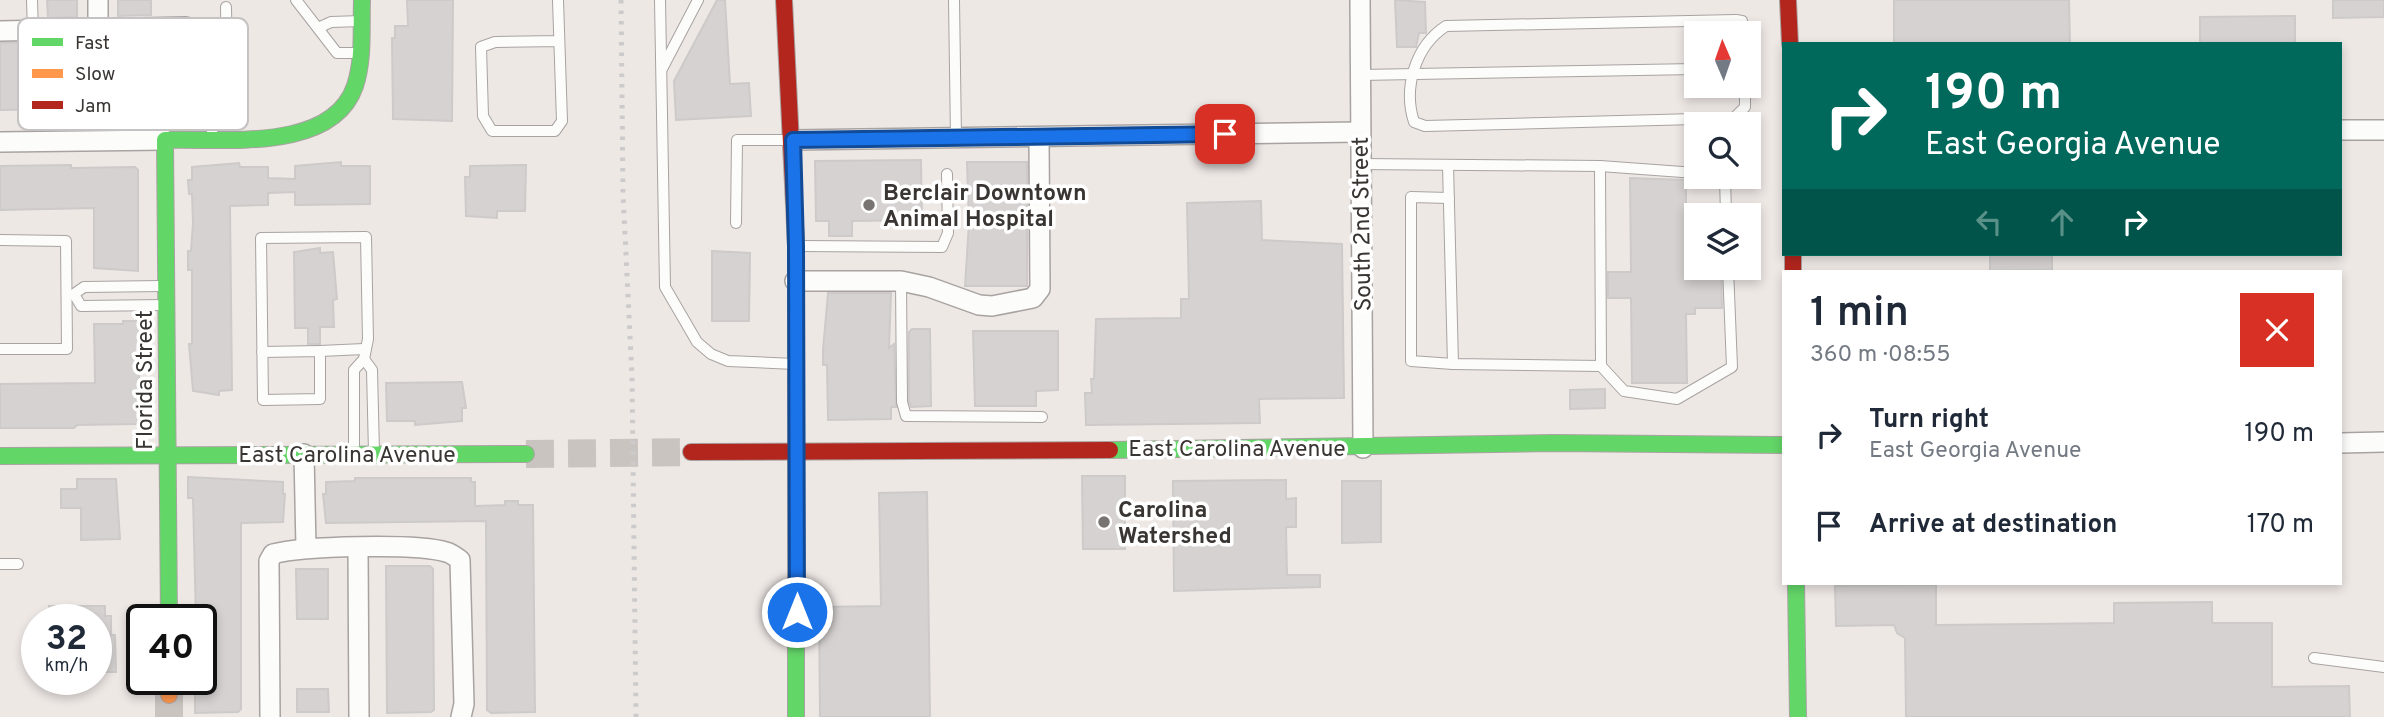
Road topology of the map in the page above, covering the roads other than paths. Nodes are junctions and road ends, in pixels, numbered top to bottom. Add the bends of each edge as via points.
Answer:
1 (32, 0) edge
2 (98, 0) edge
3 (296, 0) edge
4 (362, 0) edge
5 (558, 0) edge
6 (660, 0) edge
7 (698, 0) edge
8 (783, 0) edge
9 (954, 0) edge
10 (1360, 0) edge
11 (1788, 0) edge
12 (226, 7) dead end
13 (33, 18) edge
14 (98, 18) edge
15 (226, 18) edge
16 (361, 21) junction
17 (1684, 21) edge
18 (1688, 21) edge
19 (1741, 21) edge
20 (318, 28) junction
21 (0, 31) edge
22 (18, 31) edge
23 (559, 41) junction
24 (1790, 42) edge
25 (361, 53) junction
26 (662, 69) junction
27 (1684, 69) edge
28 (1411, 74) junction
29 (1360, 75) junction
30 (1745, 98) edge
31 (212, 130) edge
32 (2342, 130) edge
33 (2384, 130) edge
34 (1360, 132) junction
35 (1039, 137) junction
36 (956, 138) junction
37 (212, 139) junction
38 (165, 140) junction
39 (793, 140) junction
40 (0, 142) edge
41 (1360, 164) junction
42 (1448, 165) junction
43 (1600, 166) junction
44 (1684, 172) edge
45 (947, 174) dead end
46 (1449, 198) junction
47 (736, 223) dead end
48 (0, 240) edge
49 (796, 246) junction
50 (1728, 280) edge
51 (795, 281) junction
52 (901, 281) junction
53 (166, 286) junction
54 (71, 295) junction
55 (166, 305) junction
56 (0, 349) edge
57 (320, 351) junction
58 (262, 352) junction
59 (364, 354) junction
60 (796, 364) junction
61 (1452, 364) junction
62 (1601, 366) junction
63 (1042, 417) dead end
64 (2384, 442) edge
65 (2342, 443) edge
66 (1782, 445) edge
67 (1363, 448) junction
68 (797, 451) junction
69 (691, 452) tunnel mouth
70 (374, 453) junction
71 (167, 454) junction
72 (304, 454) junction
73 (354, 454) junction
74 (526, 454) tunnel mouth
75 (0, 456) edge
76 (306, 548) junction
77 (358, 548) junction
78 (0, 564) edge
79 (19, 564) dead end
80 (1796, 585) edge
81 (169, 604) edge
82 (2314, 658) dead end
83 (2384, 667) edge
84 (270, 717) edge
85 (359, 717) edge
86 (461, 717) edge
87 (796, 717) edge
88 (1798, 717) edge

1 - 13 lane
2 - 14 street
3 - 20 lane
4 - 16 street
5 - 23 lane
6 - 26 lane
7 - 26 lane
8 - 39 street
9 - 36 lane
10 - 29 street, South 2nd Street
11 - 24 street
12 - 15 lane
16 - 20 lane via 331,22
16 - 25 street
17 - 28 lane via 1446,26 1433,34
18 - 19 lane
20 - 25 lane via 337,53
21 - 22 street
23 - 23 lane via 562,121 555,131 492,131 483,116 481,47 495,42
25 - 37 street via 355,92 340,112 306,133
26 - 60 lane via 665,287 697,342 711,354 728,361
27 - 28 lane
28 - 29 lane
28 - 30 lane via 1414,122 1425,126 1734,118 1745,107
29 - 34 street, South 2nd Street
31 - 37 lane
32 - 33 street
34 - 35 street
34 - 41 street, South 2nd Street
35 - 36 street
35 - 52 street via 1040,289 1033,298 979,305
36 - 39 street
37 - 38 street
38 - 40 street
38 - 53 street, Florida Street
39 - 47 lane via 737,140
39 - 49 street
41 - 42 lane
41 - 67 street, South 2nd Street
42 - 43 lane
42 - 46 lane
43 - 44 lane
43 - 62 lane
45 - 49 lane via 948,233 942,247
46 - 61 lane
46 - 61 lane via 1411,197 1411,361
48 - 54 lane via 66,241
49 - 51 street
50 - 62 lane via 1732,367 1677,399 1624,391
51 - 52 street
51 - 60 street
52 - 63 lane via 906,416
53 - 54 lane via 84,287
53 - 55 street, Florida Street
54 - 55 lane via 81,306
54 - 56 lane via 67,349
55 - 71 street, Florida Street
57 - 58 lane
57 - 58 lane via 320,399 263,400
57 - 59 lane
58 - 59 lane via 261,238 366,237 368,339
59 - 70 lane via 372,370
59 - 73 lane via 354,370
60 - 68 street
61 - 62 lane
64 - 65 street
66 - 67 street, East Carolina Avenue via 1553,443
67 - 68 street, East Carolina Avenue
68 - 69 street, East Carolina Avenue
68 - 87 street
70 - 73 street, East Carolina Avenue
70 - 74 street, East Carolina Avenue
71 - 72 street, East Carolina Avenue
71 - 75 street, East Carolina Avenue
71 - 81 street, Florida Street
72 - 73 street, East Carolina Avenue
72 - 76 street
76 - 77 street
76 - 84 street via 273,554 269,561
77 - 85 street
77 - 86 street via 446,552 460,560
78 - 79 lane
80 - 88 street
82 - 83 lane

